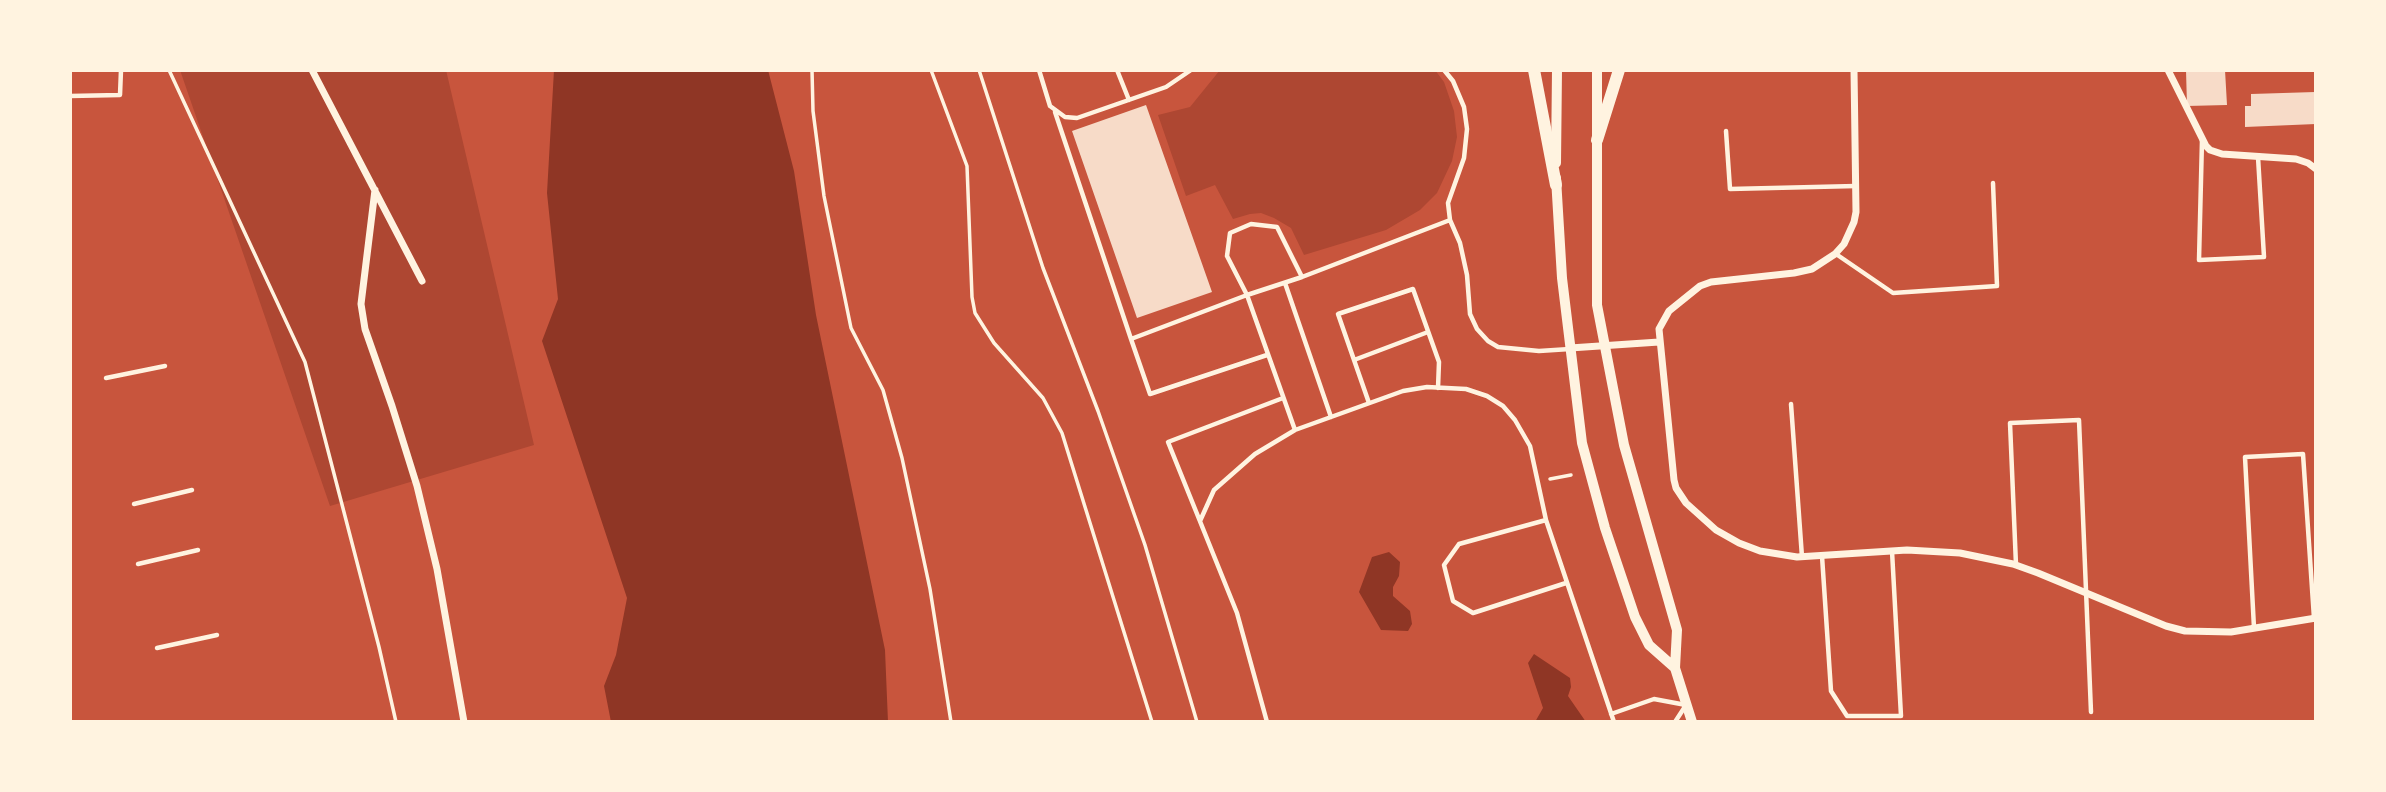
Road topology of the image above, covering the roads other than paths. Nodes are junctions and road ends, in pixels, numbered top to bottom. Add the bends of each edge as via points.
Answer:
1 (121, 70) edge
2 (312, 70) edge
3 (1039, 70) edge
4 (1118, 70) edge
5 (1177, 70) edge
6 (1191, 70) edge
7 (1444, 70) edge
8 (1534, 70) edge
9 (1557, 70) edge
10 (1597, 70) edge
11 (1619, 70) edge
12 (1854, 70) edge
13 (2168, 70) edge
14 (1180, 79) junction
15 (70, 96) edge
16 (1129, 100) junction
17 (1055, 112) junction
18 (1726, 131) dead end
19 (2202, 137) junction
20 (1597, 140) junction
21 (2258, 156) junction
22 (2316, 169) edge
23 (1993, 183) dead end
24 (1556, 185) junction
25 (1857, 186) junction
26 (375, 190) junction
27 (1450, 220) junction
28 (1835, 254) junction
29 (1302, 277) junction
30 (422, 281) dead end
31 (1285, 283) junction
32 (1247, 296) junction
33 (1428, 332) junction
34 (1131, 339) junction
35 (1659, 342) junction
36 (1604, 347) junction
37 (1570, 348) junction
38 (1267, 355) junction
39 (1354, 360) junction
40 (165, 366) dead end
41 (106, 378) dead end
42 (1438, 387) junction
43 (1283, 398) junction
44 (1369, 403) junction
45 (1791, 404) dead end
46 (1331, 417) junction
47 (1295, 430) junction
48 (192, 490) dead end
49 (134, 504) dead end
50 (1546, 520) junction
51 (1200, 521) junction
52 (198, 550) dead end
53 (1892, 550) junction
54 (1822, 556) junction
55 (1802, 557) junction
56 (138, 564) dead end
57 (2015, 565) junction
58 (1566, 583) junction
59 (2085, 592) junction
60 (2315, 618) edge
61 (2254, 628) junction
62 (217, 635) dead end
63 (157, 648) dead end
64 (1675, 668) junction
65 (1686, 705) junction
66 (2091, 712) dead end
67 (1611, 715) junction
68 (464, 722) edge
69 (1267, 722) edge
70 (1614, 722) edge
71 (1675, 722) edge
72 (1692, 722) edge

1 - 15 lane via 120,95
2 - 26 street
3 - 17 lane
4 - 16 lane
5 - 14 lane
6 - 14 lane
7 - 27 lane via 1464,107 1467,129 1464,158 1448,204
8 - 24 main road
9 - 24 street
10 - 20 street
11 - 20 main road
12 - 25 street
13 - 19 street
14 - 16 lane
16 - 17 lane via 1077,118
17 - 34 lane
18 - 25 lane via 1730,190
19 - 21 street via 2216,152
19 - 21 lane via 2199,260 2264,257
20 - 36 street via 1596,288
21 - 22 street via 2296,159
23 - 28 lane via 1997,286 1893,293
24 - 37 street
25 - 28 street via 1854,222
26 - 30 street
26 - 68 street via 361,304 365,329 417,486
27 - 29 lane
27 - 37 lane via 1467,275 1470,314 1488,341 1498,347 1539,351
28 - 35 street via 1803,271 1700,286 1664,316
29 - 31 lane
29 - 32 lane via 1277,227 1251,224 1230,233 1227,256
31 - 32 lane
31 - 46 lane
32 - 34 lane
32 - 38 lane
33 - 39 lane
33 - 39 lane via 1412,289 1338,314
33 - 42 lane via 1439,362
34 - 38 lane via 1150,394
35 - 36 street
35 - 55 street via 1679,494 1705,522 1740,543
36 - 37 street
36 - 64 street via 1624,445 1677,629
37 - 64 street via 1582,443 1605,528 1635,617 1649,645
38 - 43 lane
39 - 44 lane
40 - 41 lane
42 - 44 lane via 1403,391
42 - 50 lane via 1487,396 1515,420 1530,446
43 - 47 lane
43 - 51 lane via 1167,442
44 - 46 lane
45 - 55 lane
46 - 47 lane
47 - 51 lane via 1255,454 1214,491
48 - 49 lane
50 - 58 lane
50 - 58 lane via 1459,544 1444,565 1454,601 1473,613
51 - 69 lane via 1237,613
52 - 56 lane
53 - 54 street
53 - 54 lane via 1901,716 1847,716 1831,691
53 - 57 street via 1960,553
54 - 55 street
57 - 59 street
57 - 59 lane via 2010,422 2079,420
58 - 67 lane
59 - 61 street via 2185,631 2219,634
59 - 66 lane
60 - 61 street
60 - 61 lane via 2303,454 2245,457
62 - 63 lane
64 - 65 street
65 - 67 lane via 1654,699
65 - 71 lane
65 - 72 street
67 - 70 lane

